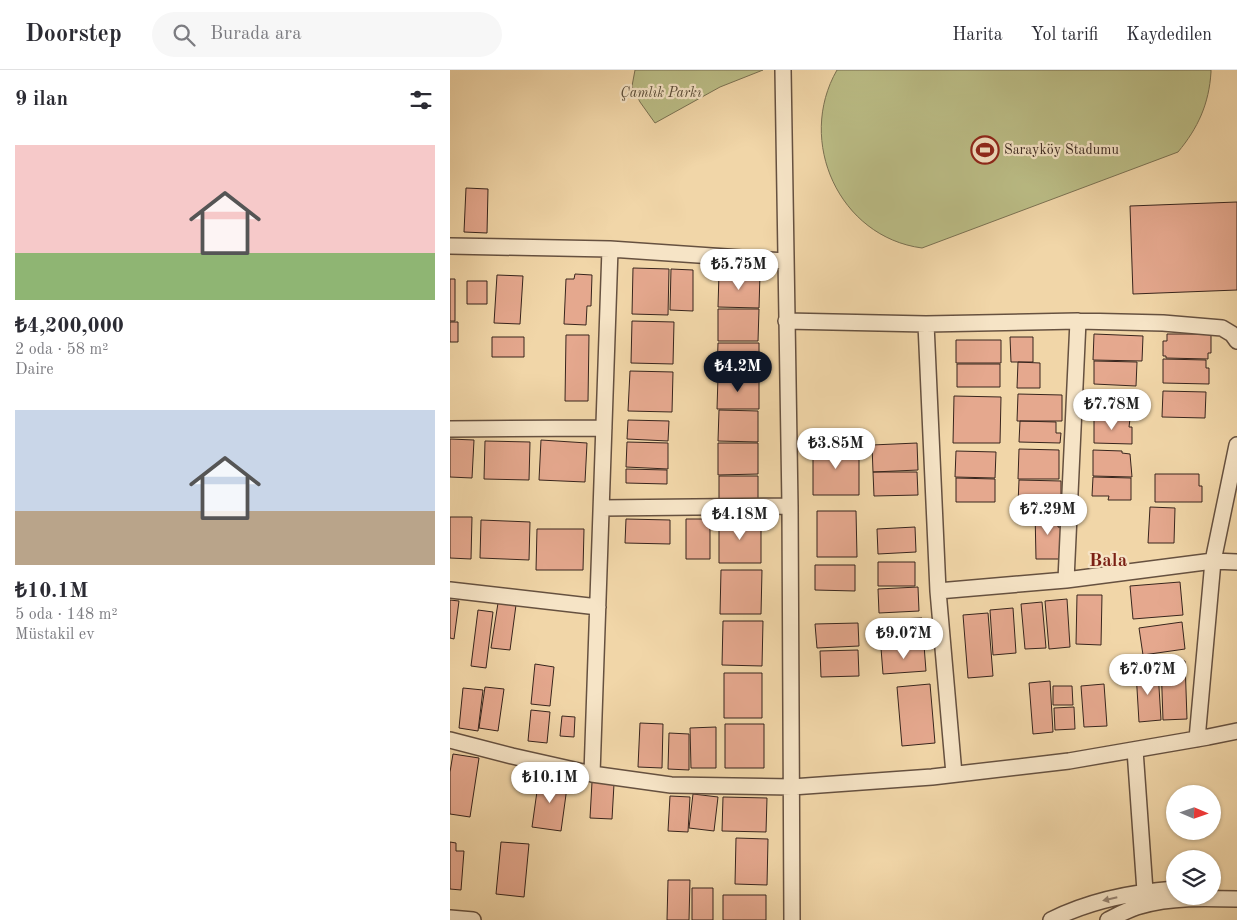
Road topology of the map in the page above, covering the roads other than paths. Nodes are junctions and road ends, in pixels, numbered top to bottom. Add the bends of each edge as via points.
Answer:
1 (784, 70) edge
2 (450, 246) edge
3 (610, 250) junction
4 (785, 261) junction
5 (786, 321) junction
6 (1078, 321) junction
7 (926, 324) junction
8 (1237, 341) edge
9 (604, 428) junction
10 (450, 429) edge
11 (1237, 445) edge
12 (790, 506) junction
13 (602, 508) junction
14 (1213, 561) junction
15 (1237, 562) edge
16 (1066, 580) junction
17 (450, 590) edge
18 (938, 591) junction
19 (598, 607) junction
20 (1237, 731) edge
21 (1197, 739) junction
22 (450, 740) edge
23 (1135, 750) junction
24 (592, 774) junction
25 (954, 774) junction
26 (792, 787) junction
27 (1221, 888) edge
28 (1237, 889) edge
29 (1166, 890) edge
30 (1145, 891) junction
31 (1237, 899) edge
32 (450, 918) edge
33 (473, 920) edge
34 (792, 920) edge
35 (1051, 920) edge
36 (1108, 920) edge

1 - 4 street
2 - 3 street
3 - 4 street
3 - 9 street
4 - 5 street
5 - 7 street
5 - 12 street
6 - 7 street
6 - 8 street via 1222,328
6 - 16 street
7 - 18 street
9 - 10 street
9 - 13 street
11 - 14 street
12 - 13 street
12 - 26 street
13 - 19 street
14 - 15 street
14 - 16 street
14 - 21 street
16 - 18 street
17 - 19 street
18 - 25 street
19 - 24 street
20 - 21 street
21 - 23 street
22 - 24 street
23 - 25 street
23 - 30 street
24 - 26 street via 671,785
25 - 26 street
26 - 34 street
27 - 28 street
29 - 30 street
30 -> 35 street via 1094,903
31 - 36 street via 1201,898 1155,903 1139,906
32 - 33 street

